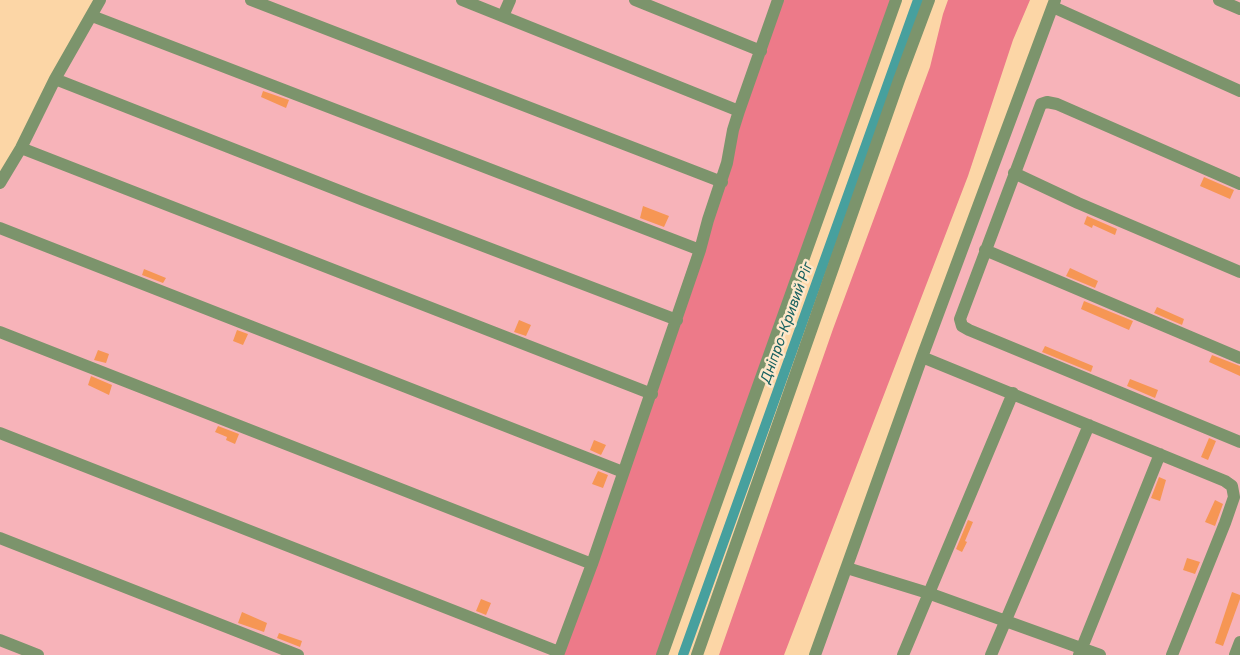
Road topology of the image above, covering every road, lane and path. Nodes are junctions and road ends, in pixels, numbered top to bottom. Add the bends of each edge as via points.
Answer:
1 (100, 0) edge
2 (251, 0) edge
3 (462, 0) edge
4 (510, 0) edge
5 (635, 0) edge
6 (778, 0) edge
7 (896, 0) edge
8 (929, 0) edge
9 (1219, 0) edge
10 (1054, 3) edge
11 (1240, 9) edge
12 (92, 16) junction
13 (503, 16) junction
14 (761, 51) junction
15 (54, 79) junction
16 (1240, 91) edge
17 (739, 111) junction
18 (21, 148) junction
19 (992, 170) junction
20 (1013, 175) junction
21 (722, 182) junction
22 (0, 183) edge
23 (1240, 184) edge
24 (0, 228) edge
25 (700, 250) junction
26 (985, 250) junction
27 (1240, 272) edge
28 (677, 320) junction
29 (0, 332) edge
30 (922, 357) junction
31 (1240, 358) edge
32 (1013, 393) junction
33 (652, 394) junction
34 (1089, 425) junction
35 (0, 433) edge
36 (1240, 442) edge
37 (1160, 454) junction
38 (623, 472) junction
39 (0, 538) edge
40 (592, 564) junction
41 (847, 568) junction
42 (928, 593) junction
43 (1005, 621) junction
44 (0, 640) edge
45 (1240, 642) edge
46 (1080, 652) edge
47 (559, 653) edge
48 (38, 655) edge
49 (298, 655) edge
50 (662, 655) edge
51 (697, 655) edge
52 (815, 655) edge
53 (903, 655) edge
54 (991, 655) edge
55 (1100, 655) edge
56 (1172, 655) edge
57 (1236, 655) edge

1 - 12 street
2 - 21 street
3 - 13 street
4 - 13 street
5 - 14 street
6 - 14 street
7 - 50 street
8 - 51 street
9 - 11 street
10 - 16 street
10 - 19 street
12 - 15 street
12 - 25 street
13 - 17 street
14 - 17 street
15 - 18 street
15 - 28 street
17 - 21 street
18 - 22 street
18 - 33 street
19 - 20 street
19 - 30 street
20 - 23 street via 1041,104 1047,102
20 - 26 street
20 - 27 street
21 - 25 street
24 - 38 street
25 - 28 street
26 - 31 street
26 - 36 street via 962,312 962,326
28 - 33 street
29 - 40 street
30 - 32 street
30 - 41 street
32 - 34 street
32 - 42 street
33 - 38 street
34 - 37 street
34 - 43 street
35 - 47 street
37 - 46 street
37 - 56 street via 1225,481 1232,486 1234,497
38 - 40 street
39 - 49 street
40 - 47 street
41 - 42 street
41 - 52 street
42 - 43 street
42 - 53 street
43 - 46 street
43 - 54 street
44 - 48 street
45 - 57 street
46 - 55 street

